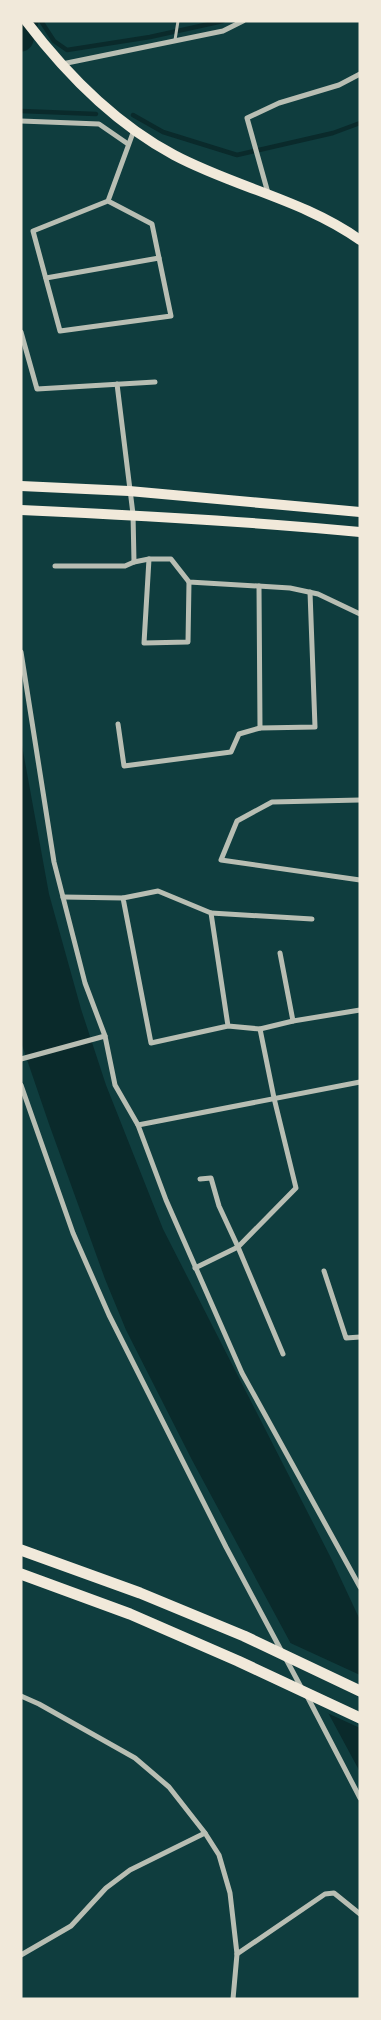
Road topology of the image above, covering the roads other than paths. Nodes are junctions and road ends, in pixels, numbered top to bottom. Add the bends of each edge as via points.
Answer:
1 (26, 21) edge
2 (178, 21) edge
3 (243, 21) edge
4 (175, 40) junction
5 (60, 64) junction
6 (360, 74) edge
7 (21, 121) edge
8 (134, 129) junction
9 (128, 144) junction
10 (268, 194) junction
11 (108, 201) junction
12 (360, 240) edge
13 (159, 258) junction
14 (46, 278) junction
15 (21, 332) edge
16 (155, 382) dead end
17 (117, 384) junction
18 (21, 486) edge
19 (129, 491) junction
20 (21, 510) edge
21 (360, 512) edge
22 (133, 514) junction
23 (360, 532) edge
24 (149, 559) junction
25 (134, 562) junction
26 (55, 566) dead end
27 (189, 582) junction
28 (259, 586) junction
29 (310, 592) junction
30 (360, 614) edge
31 (21, 652) edge
32 (118, 724) dead end
33 (260, 728) junction
34 (360, 800) edge
35 (360, 880) edge
36 (63, 897) junction
37 (123, 898) junction
38 (210, 913) junction
39 (312, 919) dead end
40 (280, 953) dead end
41 (360, 1010) edge
42 (293, 1021) junction
43 (228, 1026) junction
44 (260, 1029) junction
45 (104, 1036) junction
46 (21, 1059) edge
47 (360, 1082) edge
48 (21, 1085) edge
49 (274, 1098) junction
50 (138, 1125) junction
51 (200, 1179) dead end
52 (238, 1247) junction
53 (195, 1268) junction
54 (324, 1271) dead end
55 (360, 1337) edge
56 (283, 1354) dead end
57 (21, 1550) edge
58 (21, 1574) edge
59 (360, 1587) edge
60 (360, 1691) edge
61 (21, 1696) edge
62 (360, 1718) edge
63 (360, 1798) edge
64 (205, 1832) junction
65 (360, 1914) edge
66 (237, 1954) junction
67 (21, 1955) edge
68 (233, 1999) edge

1 - 5 main road
2 - 4 lane
3 - 4 street via 223,30
4 - 5 street
5 - 8 main road via 92,97
6 - 10 street via 339,85 279,103 247,118
7 - 9 street via 100,124
8 - 9 street
8 - 10 main road via 174,155
9 - 11 street
10 - 12 main road via 323,217
11 - 13 street via 152,224
11 - 14 street via 33,231
13 - 14 street
13 - 14 street via 171,316 60,331
15 - 17 street via 37,390
16 - 17 street
17 - 19 street
18 - 19 main road
19 - 21 main road
19 - 22 street
20 - 22 main road
22 - 23 main road
22 - 25 street
24 - 25 street
24 - 27 street via 171,559
24 - 27 street via 144,643 188,642
25 - 26 street via 125,566
27 - 28 street
28 - 29 street
28 - 33 street
29 - 30 street
29 - 33 street via 315,727
31 - 36 street via 54,862
32 - 33 street via 124,766 231,752 239,734
34 - 35 street via 272,802 237,821 221,860
36 - 37 street
36 - 45 street via 85,983
37 - 38 street via 158,891
37 - 43 street via 151,1043
38 - 39 street
38 - 43 street
40 - 42 street
41 - 42 street
42 - 44 street
43 - 44 street
44 - 49 street
45 - 46 street
45 - 50 street via 115,1085
47 - 49 street
48 - 63 street via 73,1233 109,1316 226,1547
49 - 50 street
49 - 52 street via 296,1188
50 - 53 street
51 - 52 street via 211,1178 219,1206
52 - 53 street
52 - 56 street
53 - 59 street via 242,1373
54 - 55 street via 346,1338
57 - 60 highway via 235,1632
58 - 62 highway via 130,1614
61 - 64 street via 135,1758 169,1787
64 - 66 street via 219,1855 230,1893
64 - 67 street via 130,1870 106,1888 71,1926
65 - 66 street via 334,1893 326,1894
66 - 68 street

